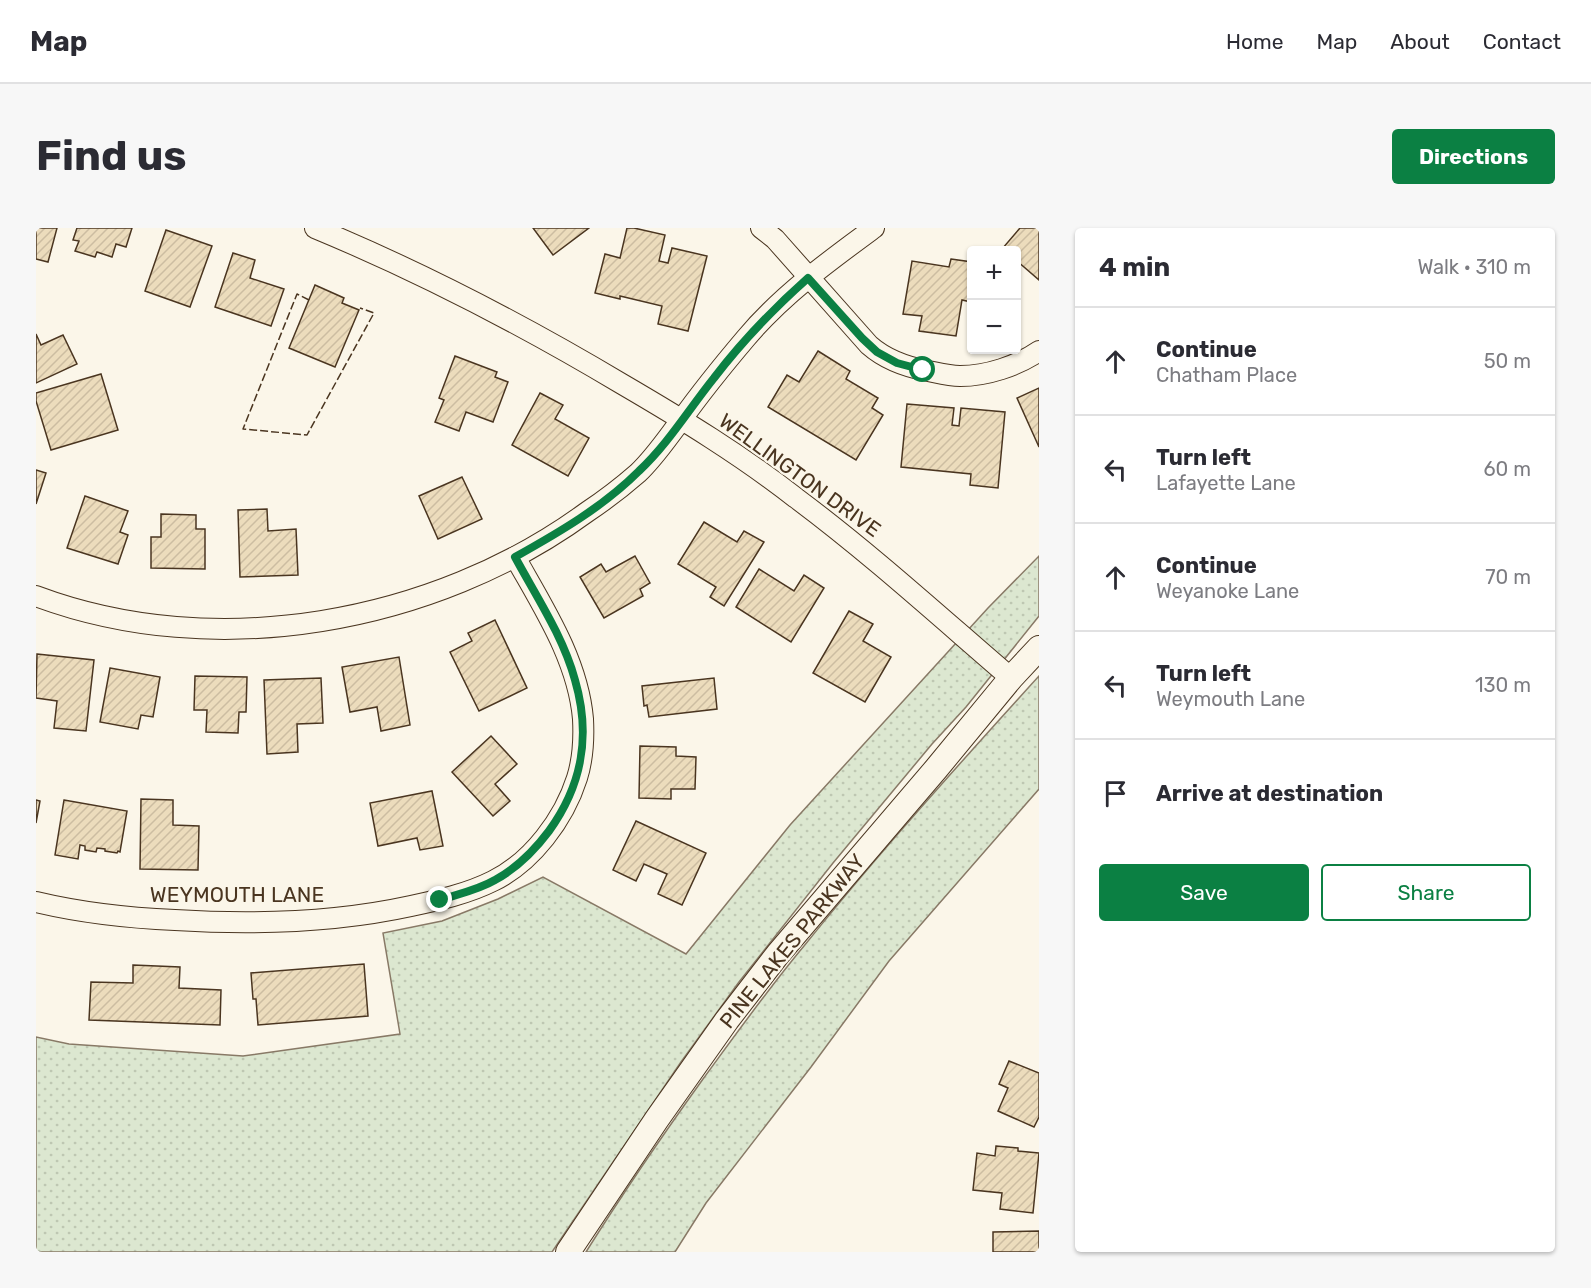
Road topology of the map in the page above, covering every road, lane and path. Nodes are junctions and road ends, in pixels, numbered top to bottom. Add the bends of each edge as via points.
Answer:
1 (315, 228) edge
2 (761, 228) edge
3 (874, 228) edge
4 (808, 278) junction
5 (1039, 351) edge
6 (682, 419) junction
7 (515, 557) junction
8 (36, 596) edge
9 (1039, 648) edge
10 (1011, 678) junction
11 (36, 902) edge
12 (568, 1252) edge

1 - 6 street, WELLINGTON DRIVE via 487,308
2 - 4 street
3 - 4 street
4 - 5 street via 869,345 897,363 960,376 994,371
4 - 6 street via 748,335
6 - 7 street via 651,458 619,489 561,532
6 - 10 street, WELLINGTON DRIVE via 742,458 840,532
7 - 8 street via 450,587 392,606 343,618 267,627 146,623
7 - 11 street, WEYMOUTH LANE via 558,637 574,678 583,738 578,776 557,820 530,854 512,869 494,881 440,900 319,920 153,919
9 - 10 street, PINE LAKES PARKWAY
10 - 12 street, PINE LAKES PARKWAY via 727,1020

